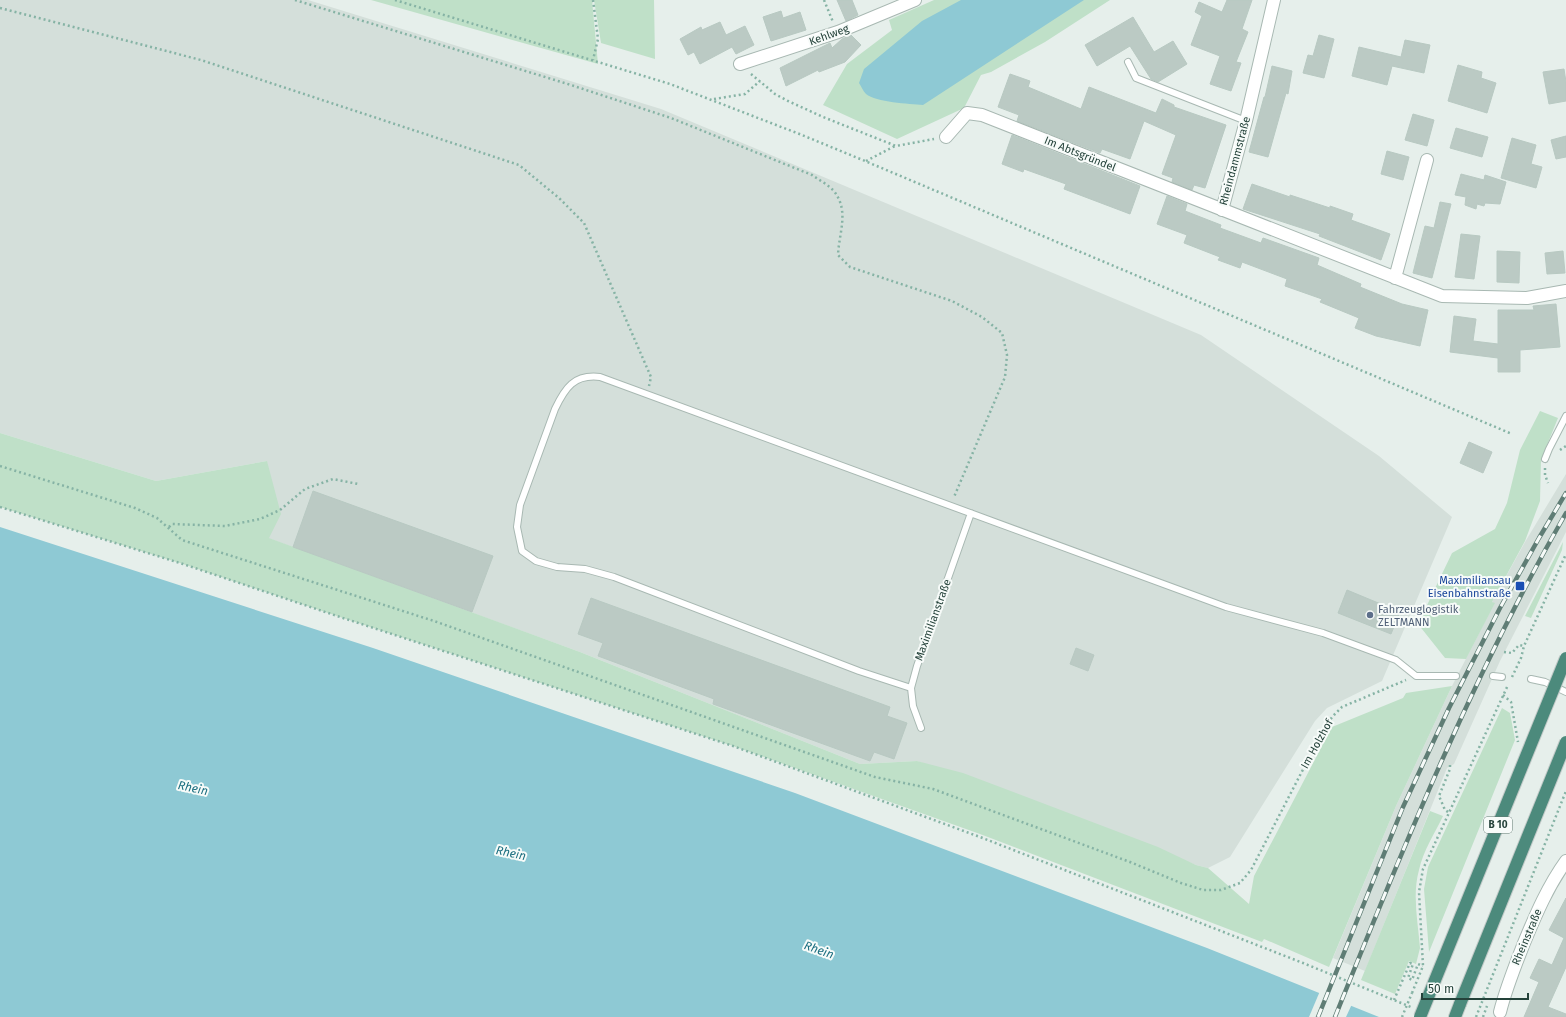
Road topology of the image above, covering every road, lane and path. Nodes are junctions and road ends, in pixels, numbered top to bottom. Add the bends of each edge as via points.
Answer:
1 (295, 0) edge
2 (395, 0) edge
3 (593, 0) edge
4 (824, 0) edge
5 (915, 0) edge
6 (1274, 0) edge
7 (0, 8) edge
8 (838, 32) junction
9 (593, 60) junction
10 (1128, 62) dead end
11 (740, 64) joint
12 (760, 81) junction
13 (712, 100) junction
14 (1246, 121) junction
15 (946, 137) joint
16 (896, 146) junction
17 (1427, 160) dead end
18 (865, 161) junction
19 (1222, 210) junction
20 (1395, 278) junction
21 (1566, 291) edge
22 (647, 394) junction
23 (1566, 416) edge
24 (1512, 434) dead end
25 (1545, 459) joint
26 (0, 466) edge
27 (1548, 483) dead end
28 (358, 484) dead end
29 (951, 505) junction
30 (0, 507) edge
31 (972, 513) junction
32 (168, 527) junction
33 (1566, 554) edge
34 (1524, 646) junction
35 (1504, 652) dead end
36 (1566, 658) edge
37 (1416, 676) junction
38 (1456, 676) dead end
39 (1493, 676) dead end
40 (1502, 678) dead end
41 (1530, 679) dead end
42 (911, 688) junction
43 (1566, 692) edge
44 (1504, 694) junction
45 (921, 728) dead end
46 (1518, 741) dead end
47 (1566, 742) edge
48 (1450, 765) dead end
49 (1566, 791) edge
50 (1448, 812) junction
51 (1566, 861) edge
52 (1423, 966) junction
53 (1394, 1000) junction
54 (1417, 1013) edge
55 (1501, 1014) edge
56 (1402, 1017) edge
57 (1455, 1017) edge
58 (1476, 1017) edge

1 - 29 path via 671,118 812,175 832,190 841,204 844,217 838,255 850,267 952,301 982,317 1002,333 1007,355 1005,377
2 - 9 path
3 - 9 path via 598,39
4 - 8 path
5 - 8 street, Kehlweg
6 - 14 street, Rheindammstraße
7 - 22 path via 201,60 519,165 559,198 584,223 651,377
8 - 11 street, Kehlweg
9 - 13 path
10 - 14 lane via 1136,78
11 - 12 path
12 - 13 path via 745,94
12 - 16 path via 788,101
13 - 18 path
14 - 19 street, Rheindammstraße
15 - 16 path
15 - 19 street, Im Abtsgründel via 967,113 982,115
16 - 18 path
17 - 20 street
18 - 24 path
19 - 20 street, Rheindammstraße
20 - 21 street, Rheindammstraße via 1442,296 1528,298
22 - 29 lane
22 - 42 lane via 600,377 590,376 579,379 562,394 520,505 517,527 522,551 536,561 557,567 585,569 614,577 859,671
23 - 25 lane
25 - 27 path
26 - 32 path, Im Holzhof via 135,508 157,518
28 - 32 path via 333,479 305,489 280,510 260,519 225,526 172,524
29 - 31 lane
30 - 53 path via 183,564 733,746 980,837
31 - 37 lane via 1226,607 1323,633 1396,660
31 - 42 lane, Maximilianstraße
32 - 37 path, Im Holzhof via 182,540 434,622 875,777 933,789 1130,862 1181,884 1203,890 1221,890 1240,883 1251,870 1333,716 1342,707
33 - 34 path
34 - 35 path via 1519,645 1512,653
34 - 44 path
36 - 54 highway, B 10, bridge
37 - 38 lane
39 - 40 lane
41 - 43 lane via 1545,682
42 - 45 lane, Maximilianstraße via 913,706
44 - 46 path via 1511,702
44 - 50 path
47 - 57 highway, B 10, bridge
48 - 50 path via 1439,796
49 - 58 path
50 - 52 path via 1423,869 1419,892
51 - 55 street, Rheinstraße via 1538,910 1506,988
52 - 53 path via 1418,964 1412,980 1408,978 1413,964 1410,963
52 - 56 path, bridge
53 - 54 path

